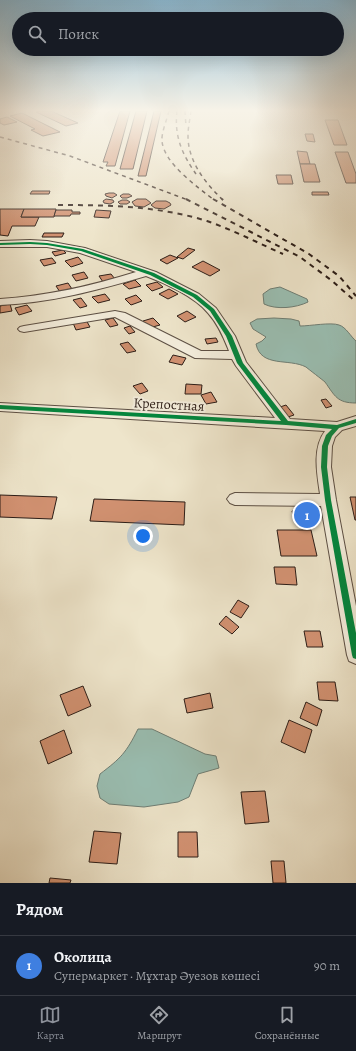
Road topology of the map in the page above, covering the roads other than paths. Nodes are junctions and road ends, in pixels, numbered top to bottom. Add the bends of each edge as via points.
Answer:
1 (0, 244) edge
2 (147, 272) junction
3 (0, 302) edge
4 (24, 329) dead end
5 (237, 355) junction
6 (0, 407) edge
7 (356, 421) edge
8 (286, 423) junction
9 (338, 428) junction
10 (236, 499) dead end
11 (328, 500) junction
12 (356, 655) edge

1 - 2 street via 62,246 102,256
2 - 3 street via 98,287 48,298
2 - 5 street via 196,296 212,310 229,336
4 - 5 street via 115,314 199,355
5 - 8 street via 240,363
6 - 8 street, Крепостная
7 - 9 street
8 - 9 street, Крепостная
9 - 11 street via 329,435 325,446 324,467
10 - 11 street
11 - 12 street

